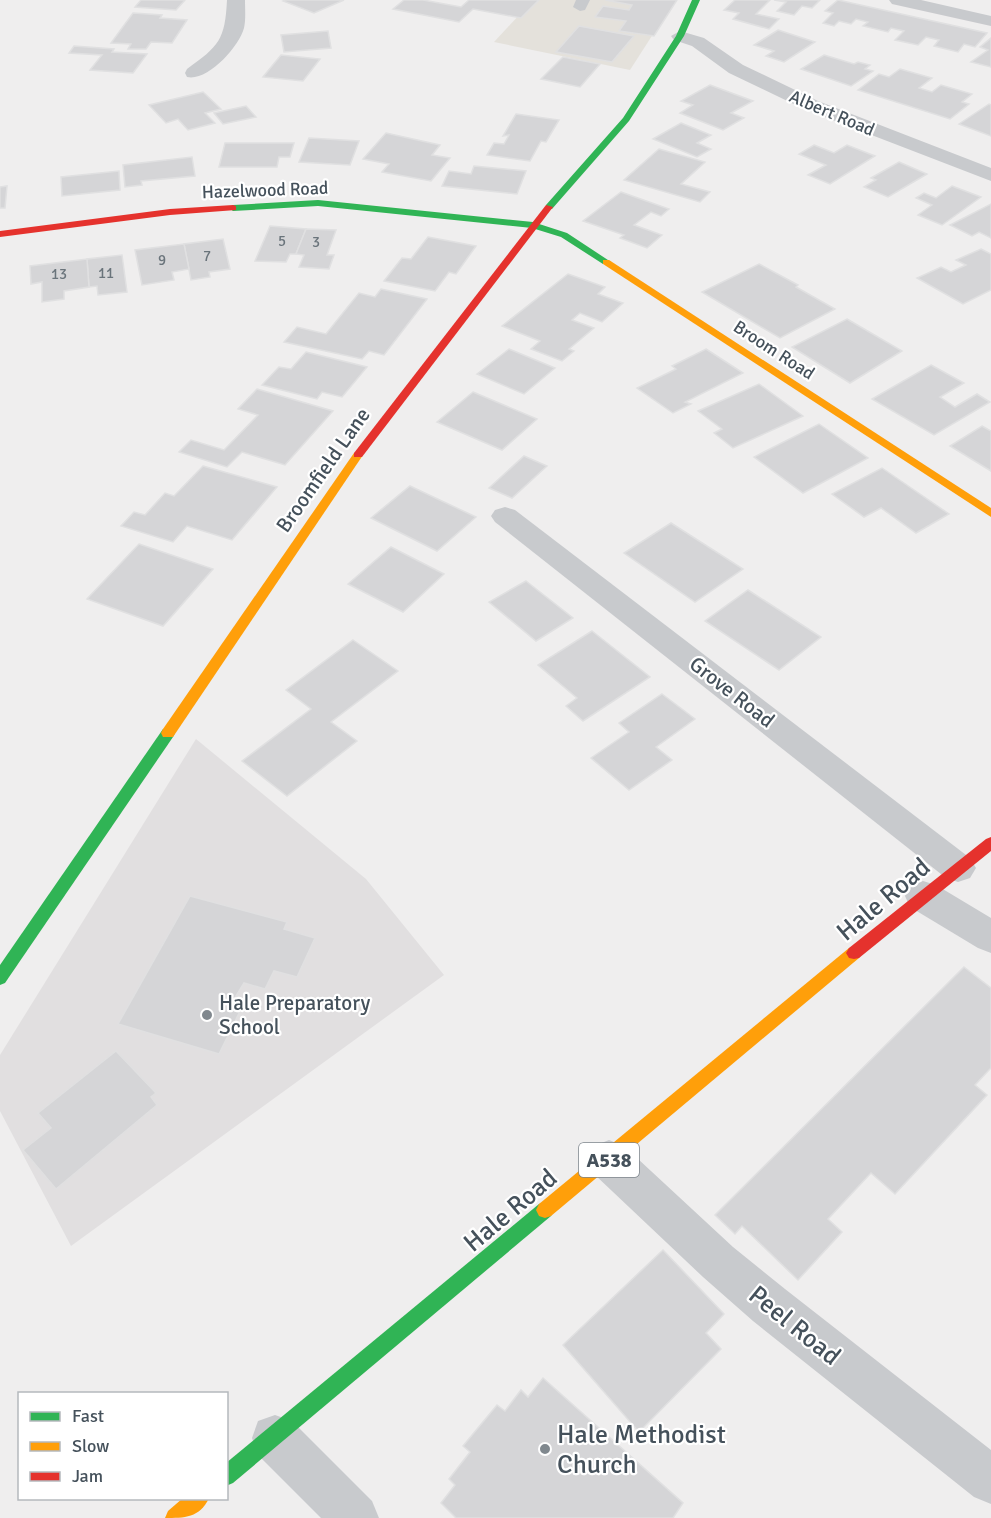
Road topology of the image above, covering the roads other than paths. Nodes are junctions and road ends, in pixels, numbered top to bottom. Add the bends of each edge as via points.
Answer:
1 (236, 0) edge
2 (696, 0) edge
3 (898, 0) edge
4 (991, 21) edge
5 (680, 36) junction
6 (194, 73) dead end
7 (991, 175) edge
8 (533, 225) junction
9 (0, 234) edge
10 (991, 513) edge
11 (505, 516) dead end
12 (991, 843) edge
13 (958, 868) junction
14 (923, 896) junction
15 (991, 937) edge
16 (0, 978) edge
17 (609, 1160) junction
18 (275, 1438) junction
19 (228, 1474) edge
20 (991, 1480) edge
21 (197, 1500) edge
22 (175, 1518) edge
23 (355, 1518) edge

1 - 6 street via 236,29 218,55
2 - 5 main road, Broomfield Lane
3 - 4 street
5 - 7 street, Albert Road via 698,42 736,69 811,105
5 - 8 main road, Broomfield Lane via 626,119
8 - 9 main road, Hazelwood Road via 318,203 170,212
8 - 10 main road, Broom Road via 564,235
8 - 16 main road, Broomfield Lane via 376,429
11 - 13 street, Grove Road
12 - 13 main road, Hale Road / A538
13 - 14 main road, Hale Road / A538
14 - 15 street
14 - 17 main road, Hale Road / A538
17 - 18 main road, Hale Road / A538
17 - 20 street, Peel Road via 769,1305
18 - 19 main road, Hale Road / A538
18 - 23 street
21 - 22 main road

